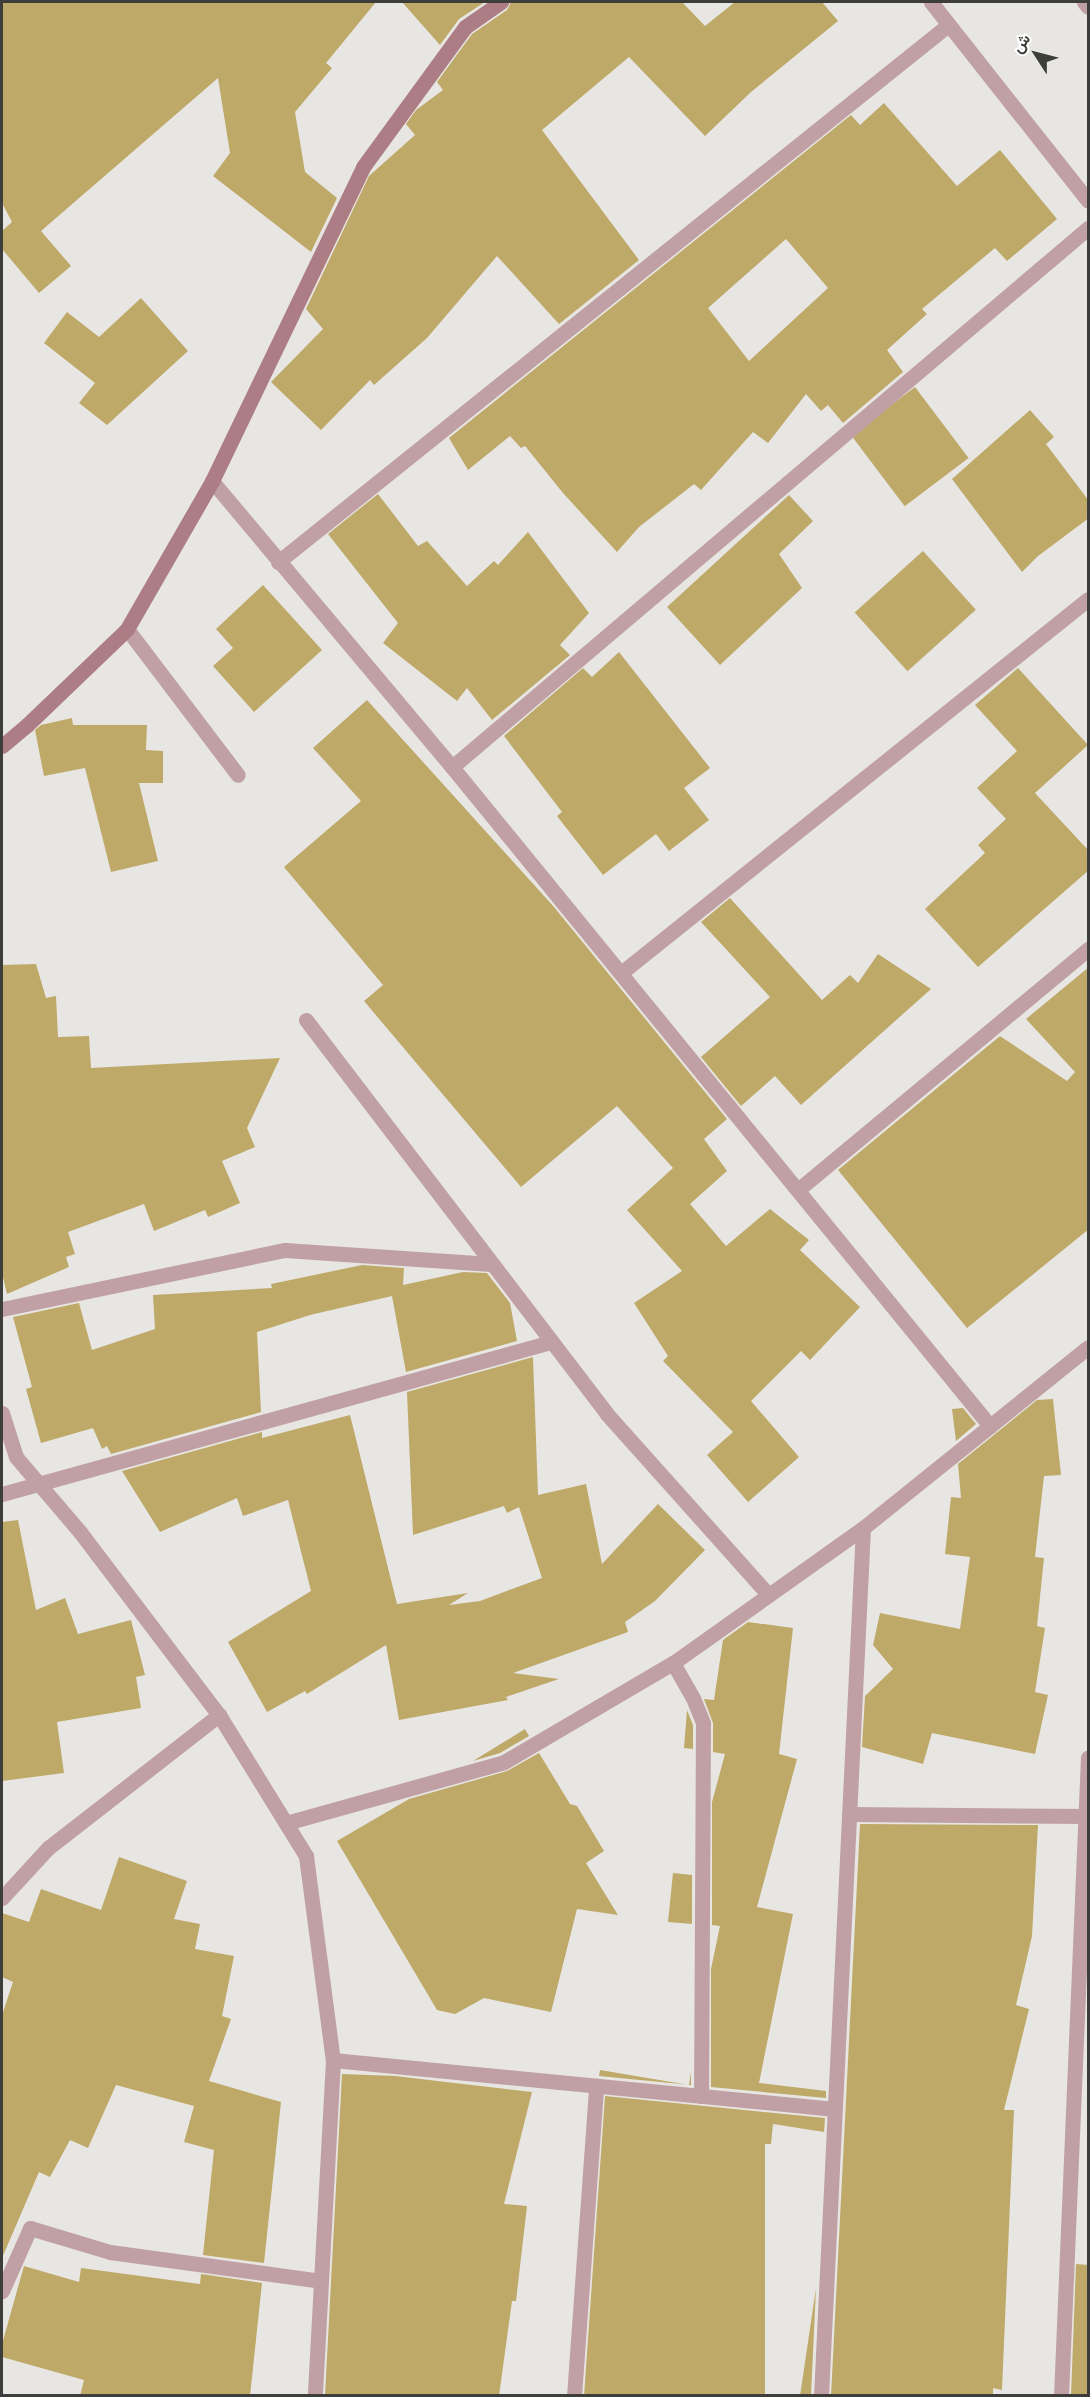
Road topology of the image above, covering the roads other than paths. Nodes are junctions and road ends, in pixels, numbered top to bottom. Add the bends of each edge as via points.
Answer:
1 (501, 2) edge
2 (931, 2) edge
3 (1084, 2) edge
4 (1089, 7) edge
5 (948, 24) junction
6 (1089, 201) edge
7 (1089, 228) edge
8 (212, 481) junction
9 (278, 562) junction
10 (1089, 599) edge
11 (127, 629) junction
12 (2, 746) edge
13 (452, 767) junction
14 (238, 775) dead end
15 (1089, 949) edge
16 (621, 973) junction
17 (306, 1020) dead end
18 (799, 1190) junction
19 (492, 1264) junction
20 (2, 1309) edge
21 (551, 1342) junction
22 (1089, 1347) edge
23 (2, 1413) edge
24 (990, 1426) junction
25 (40, 1485) junction
26 (2, 1494) edge
27 (863, 1528) junction
28 (769, 1595) junction
29 (673, 1663) junction
30 (219, 1715) junction
31 (1089, 1758) edge
32 (849, 1814) junction
33 (1087, 1816) edge
34 (286, 1823) junction
35 (2, 1898) edge
36 (333, 2060) junction
37 (596, 2086) junction
38 (701, 2096) junction
39 (835, 2109) junction
40 (321, 2281) junction
41 (2, 2291) edge
42 (315, 2396) edge
43 (574, 2396) edge
44 (821, 2396) edge
45 (1061, 2396) edge

1 - 8 street via 465,27 363,167
2 - 5 street
3 - 4 street
5 - 6 street
5 - 9 street
7 - 13 street
8 - 9 street
8 - 11 street
9 - 13 street
10 - 16 street
11 - 12 street
11 - 14 street
13 - 16 street
15 - 18 street
16 - 18 street
17 - 19 street
18 - 24 street
19 - 20 street via 285,1250
19 - 21 street
21 - 25 street
21 - 28 street via 606,1413
22 - 24 street
23 - 25 street via 16,1457
24 - 27 street
25 - 26 street
25 - 30 street
27 - 28 street
27 - 32 street
28 - 29 street
29 - 34 street via 504,1762
29 - 38 street via 703,1723
30 - 34 street
30 - 35 street via 48,1848
31 - 33 street
32 - 33 street
32 - 39 street
33 - 45 street
34 - 36 street via 306,1856
36 - 37 street
36 - 40 street
37 - 38 street
37 - 43 street
38 - 39 street
39 - 44 street
40 - 41 street via 110,2252 30,2228
40 - 42 street

